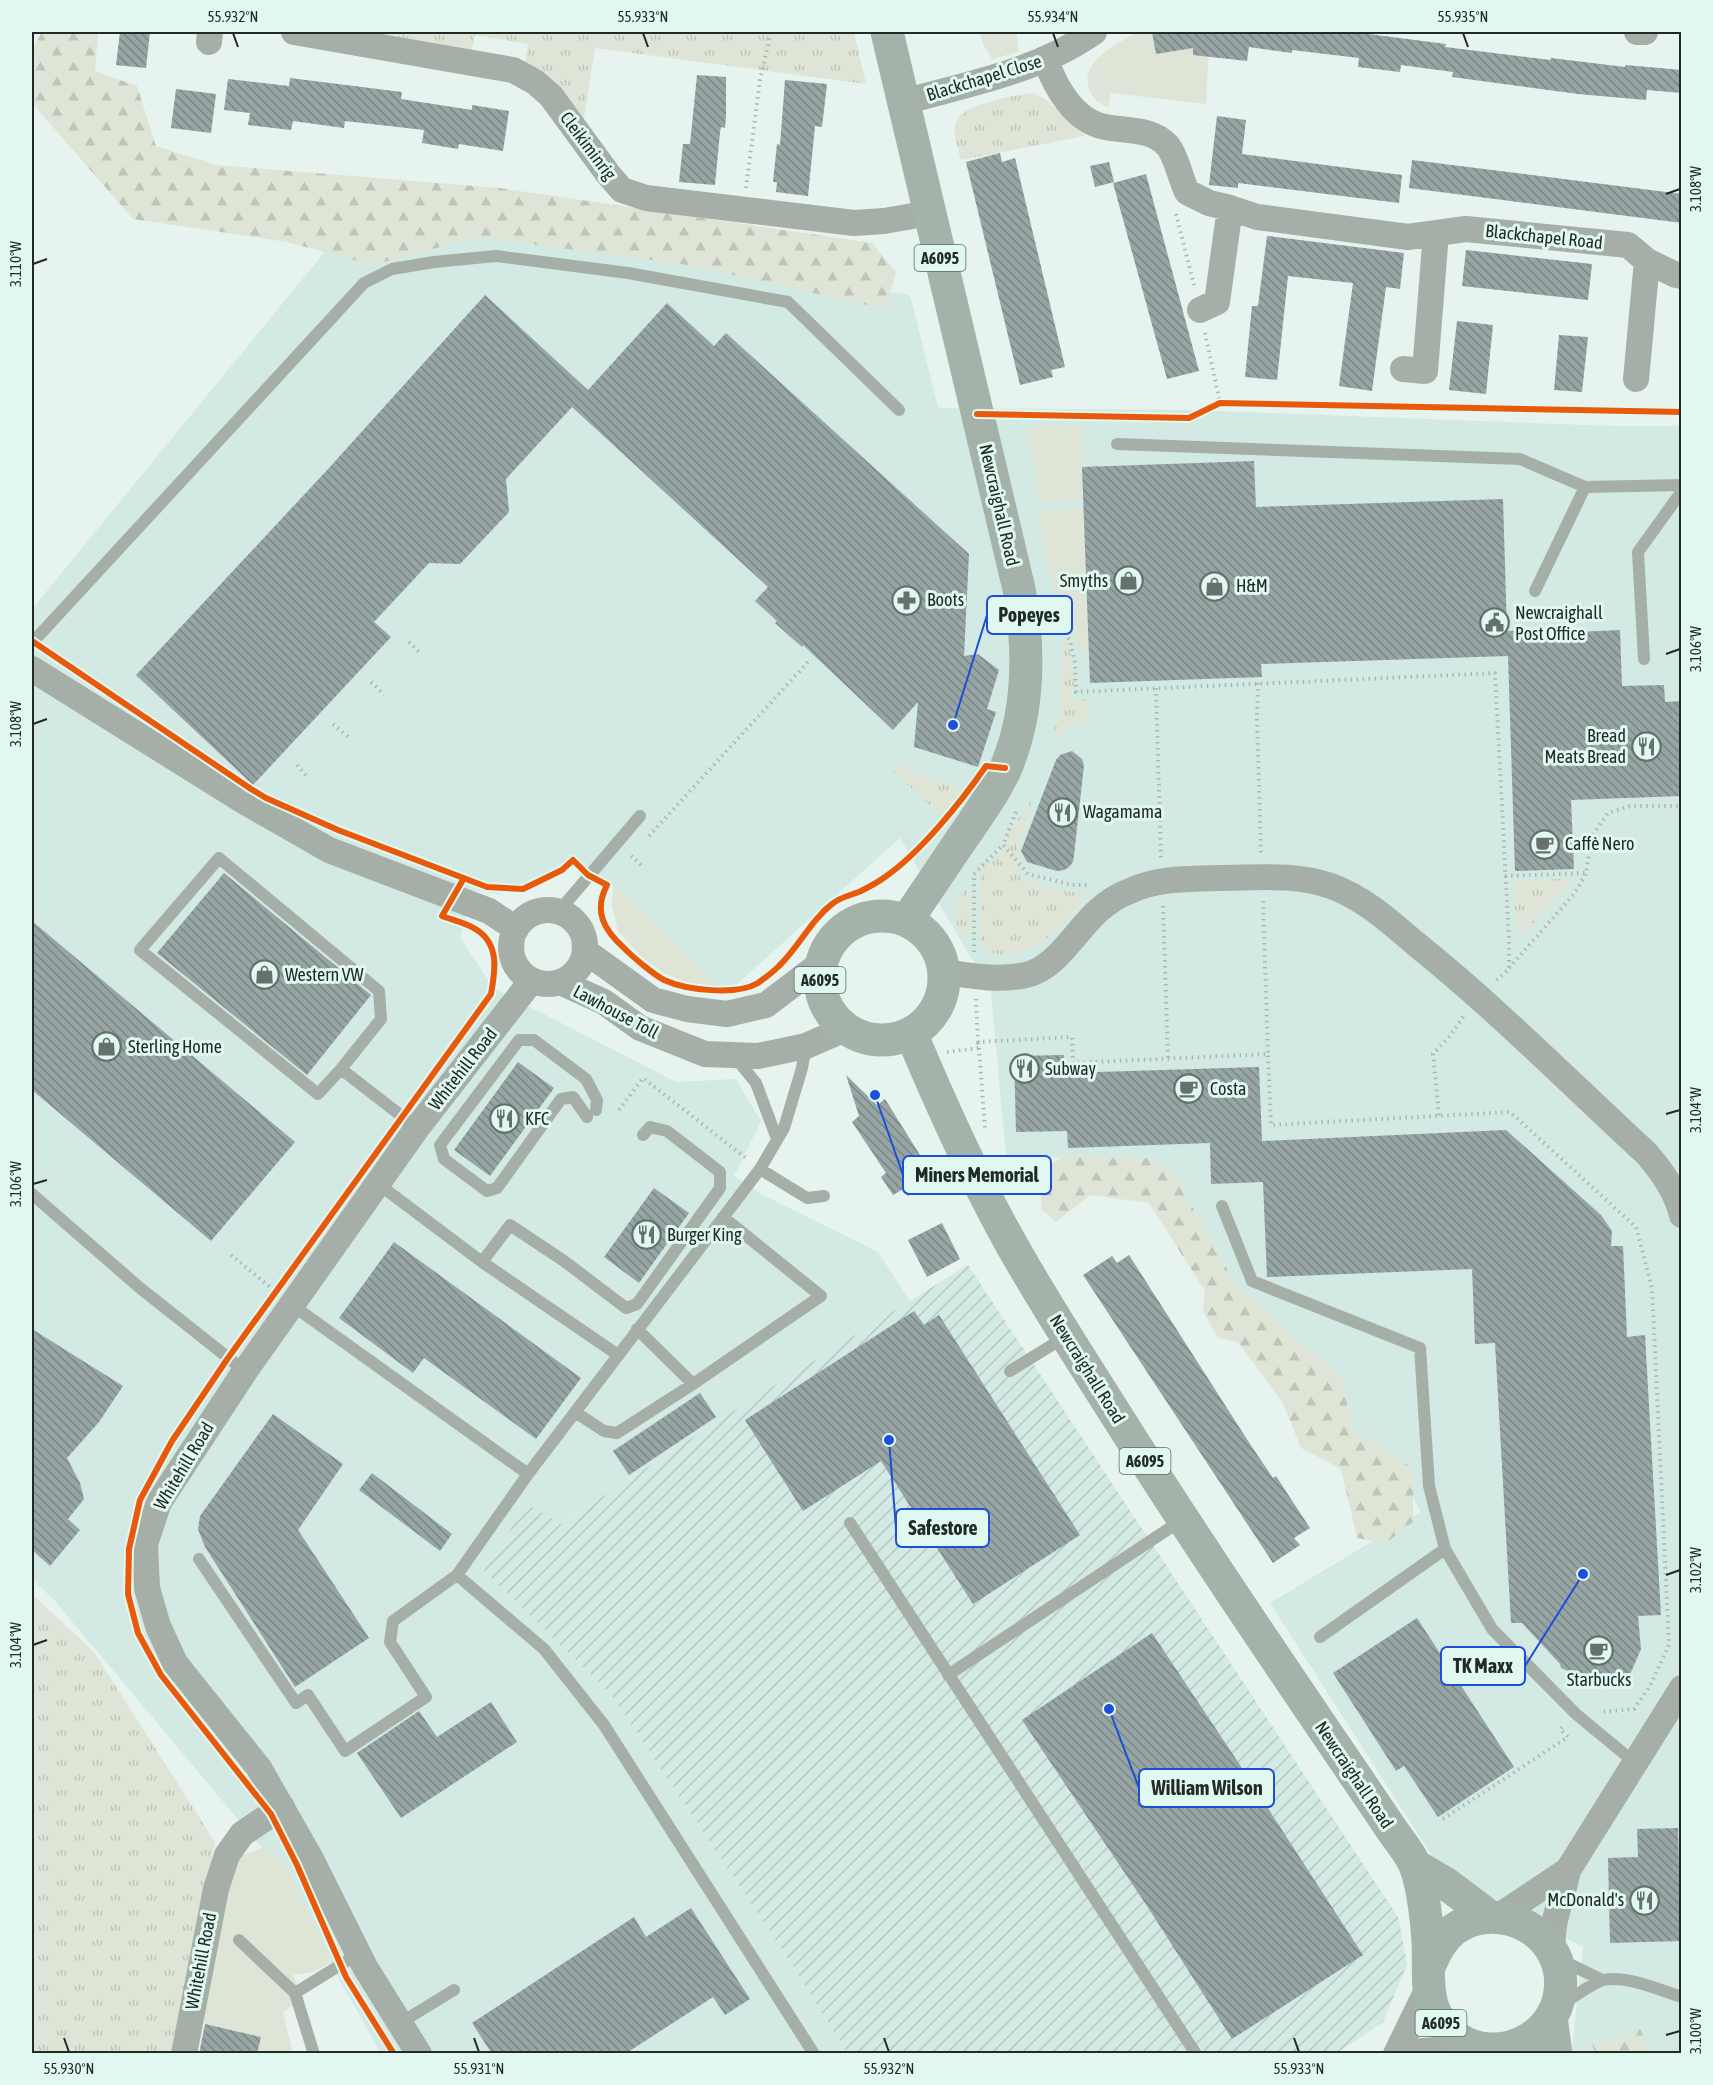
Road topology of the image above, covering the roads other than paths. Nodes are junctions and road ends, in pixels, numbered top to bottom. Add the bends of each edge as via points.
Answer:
1 (294, 32) edge
2 (887, 32) edge
3 (1094, 32) edge
4 (1636, 32) edge
5 (1645, 32) edge
6 (1046, 60) junction
7 (903, 102) junction
8 (1230, 208) junction
9 (930, 213) junction
10 (1436, 233) junction
11 (1647, 261) junction
12 (1682, 276) edge
13 (1200, 310) dead end
14 (1403, 369) dead end
15 (1636, 379) dead end
16 (899, 410) dead end
17 (1117, 444) dead end
18 (1682, 485) edge
19 (1585, 487) junction
20 (1682, 491) edge
21 (1535, 591) dead end
22 (32, 643) edge
23 (1644, 659) dead end
24 (32, 669) edge
25 (640, 816) dead end
26 (559, 911) junction
27 (907, 920) junction
28 (516, 929) junction
29 (585, 951) junction
30 (821, 963) junction
31 (960, 974) junction
32 (532, 980) junction
33 (560, 982) junction
34 (845, 1029) junction
35 (911, 1033) junction
36 (806, 1046) junction
37 (734, 1055) junction
38 (341, 1069) junction
39 (592, 1113) joint
40 (417, 1128) junction
41 (643, 1135) dead end
42 (777, 1139) junction
43 (760, 1169) junction
44 (377, 1183) junction
45 (32, 1194) edge
46 (824, 1196) dead end
47 (1222, 1206) dead end
48 (1682, 1215) edge
49 (723, 1217) junction
50 (482, 1262) junction
51 (280, 1295) junction
52 (638, 1329) junction
53 (1067, 1337) junction
54 (618, 1355) junction
55 (245, 1371) junction
56 (1010, 1371) dead end
57 (693, 1384) junction
58 (575, 1413) junction
59 (528, 1474) junction
60 (1182, 1520) junction
61 (850, 1523) dead end
62 (1445, 1549) junction
63 (199, 1559) dead end
64 (457, 1575) junction
65 (1320, 1637) dead end
66 (948, 1675) junction
67 (1682, 1688) edge
68 (1634, 1762) junction
69 (282, 1807) junction
70 (1416, 1866) junction
71 (1568, 1870) junction
72 (1494, 1916) junction
73 (238, 1940) dead end
74 (358, 1954) junction
75 (1555, 1955) junction
76 (1428, 1978) junction
77 (1602, 1980) junction
78 (454, 1990) dead end
79 (295, 1993) junction
80 (1682, 1996) edge
81 (1554, 2012) junction
82 (400, 2023) junction
83 (1489, 2050) edge
84 (1396, 2053) edge
85 (184, 2054) edge
86 (314, 2054) edge
87 (419, 2054) edge
88 (814, 2054) edge
89 (1196, 2054) edge
90 (1556, 2054) edge

1 - 9 street, Cleikiminrig via 513,70 551,96 622,190 646,198 854,223
2 - 7 main road, Newcraighall Road / A6095
3 - 6 street, Blackchapel Close
4 - 5 street
6 - 7 street, Blackchapel Close
6 - 8 street, Blackchapel Road via 1058,89 1091,122 1155,137 1167,145 1187,192
7 - 9 main road, Newcraighall Road / A6095
8 - 10 street, Blackchapel Road via 1257,217 1408,237
8 - 13 street via 1217,302
9 - 27 main road, Newcraighall Road / A6095 via 1024,617 1027,661 1018,730 1005,768 985,806
10 - 11 street, Blackchapel Road via 1466,229 1628,246
10 - 14 street via 1425,371
11 - 12 street, Blackchapel Road
11 - 15 street
16 - 22 lane via 788,302 627,273 496,256 392,269 364,282
17 - 19 lane via 1520,459
18 - 19 lane
19 - 21 lane
20 - 23 lane via 1638,552
24 - 28 street via 329,850 489,911
25 - 26 lane
26 - 28 street via 539,911
26 - 29 street via 576,922
27 - 30 main road, A6095 via 869,916 848,925 826,949
27 - 31 main road, A6095 via 924,931
28 - 32 street via 511,952 522,974
29 - 30 street, Lawhouse Toll via 653,1000 727,1014 766,1005
29 - 33 street, Lawhouse Toll via 577,971
30 - 34 main road, A6095 via 822,996 832,1016
31 - 35 main road, A6095 via 944,992 932,1017
31 - 48 street via 1003,978 1042,969 1099,910 1146,884 1184,879 1285,877 1331,886 1370,907 1450,971 1647,1154 1667,1179
32 - 33 street, Lawhouse Toll
32 - 40 street, Whitehill Road
33 - 37 street, Lawhouse Toll via 604,1002 640,1028 705,1054
34 - 35 main road, A6095 via 878,1041
34 - 36 street, Lawhouse Toll
35 - 53 main road, Newcraighall Road / A6095 via 951,1126 1002,1227
36 - 37 street, Lawhouse Toll via 758,1056
36 - 42 lane via 784,1128
37 - 42 lane via 756,1083
38 - 38 lane via 318,1094 140,950 219,858 379,991 381,1018
38 - 40 lane
39 - 39 lane via 573,1096 561,1099 497,1188 487,1191 444,1159 440,1145 519,1040 534,1040 586,1079 597,1100
40 - 44 street, Whitehill Road
41 - 50 lane via 650,1127 667,1131 720,1172 720,1188 637,1304 626,1308 510,1225
42 - 43 lane
43 - 46 lane via 807,1198
43 - 49 lane
44 - 50 lane
44 - 51 street, Whitehill Road
45 - 55 lane via 140,1288
47 - 62 lane via 1252,1281 1420,1348 1429,1486
49 - 52 lane
49 - 57 lane via 821,1296
50 - 54 lane
51 - 55 street, Whitehill Road
51 - 59 lane
52 - 54 lane
52 - 57 lane
53 - 56 lane
53 - 60 main road, Newcraighall Road / A6095
54 - 58 lane
55 - 69 street, Whitehill Road via 159,1502 145,1544 147,1588 175,1663 259,1768
57 - 58 lane via 617,1433 604,1431
58 - 59 lane
59 - 64 lane
60 - 66 lane
60 - 70 main road, Newcraighall Road / A6095
61 - 66 lane
62 - 65 lane
62 - 68 lane via 1492,1629 1576,1714
63 - 64 lane via 296,1703 308,1695 345,1751 426,1697 390,1642 393,1621
64 - 88 lane via 544,1649 604,1725
66 - 89 lane
67 - 68 street
68 - 71 street
69 - 74 street
69 - 85 street, Whitehill Road via 242,1834 228,1855 216,1889
70 - 72 main road, Newcraighall Road / A6095
70 - 76 main road, Newcraighall Road / A6095 via 1427,1929
71 - 72 street
71 - 75 street via 1551,1934
72 - 75 main road, Newcraighall Road / A6095 via 1521,1921 1539,1934
72 - 76 main road via 1468,1921 1451,1932 1437,1948
73 - 79 lane
74 - 79 lane
74 - 82 street
75 - 77 lane
75 - 81 main road via 1560,1983
76 - 83 main road, Newcraighall Road / A6095 via 1432,2008 1443,2025 1458,2039
76 - 84 street
77 - 80 lane via 1637,1982
77 - 81 lane
78 - 82 lane
79 - 86 lane
81 - 83 main road via 1540,2031 1526,2041 1510,2048
81 - 90 main road
82 - 87 street
83 - 84 street

